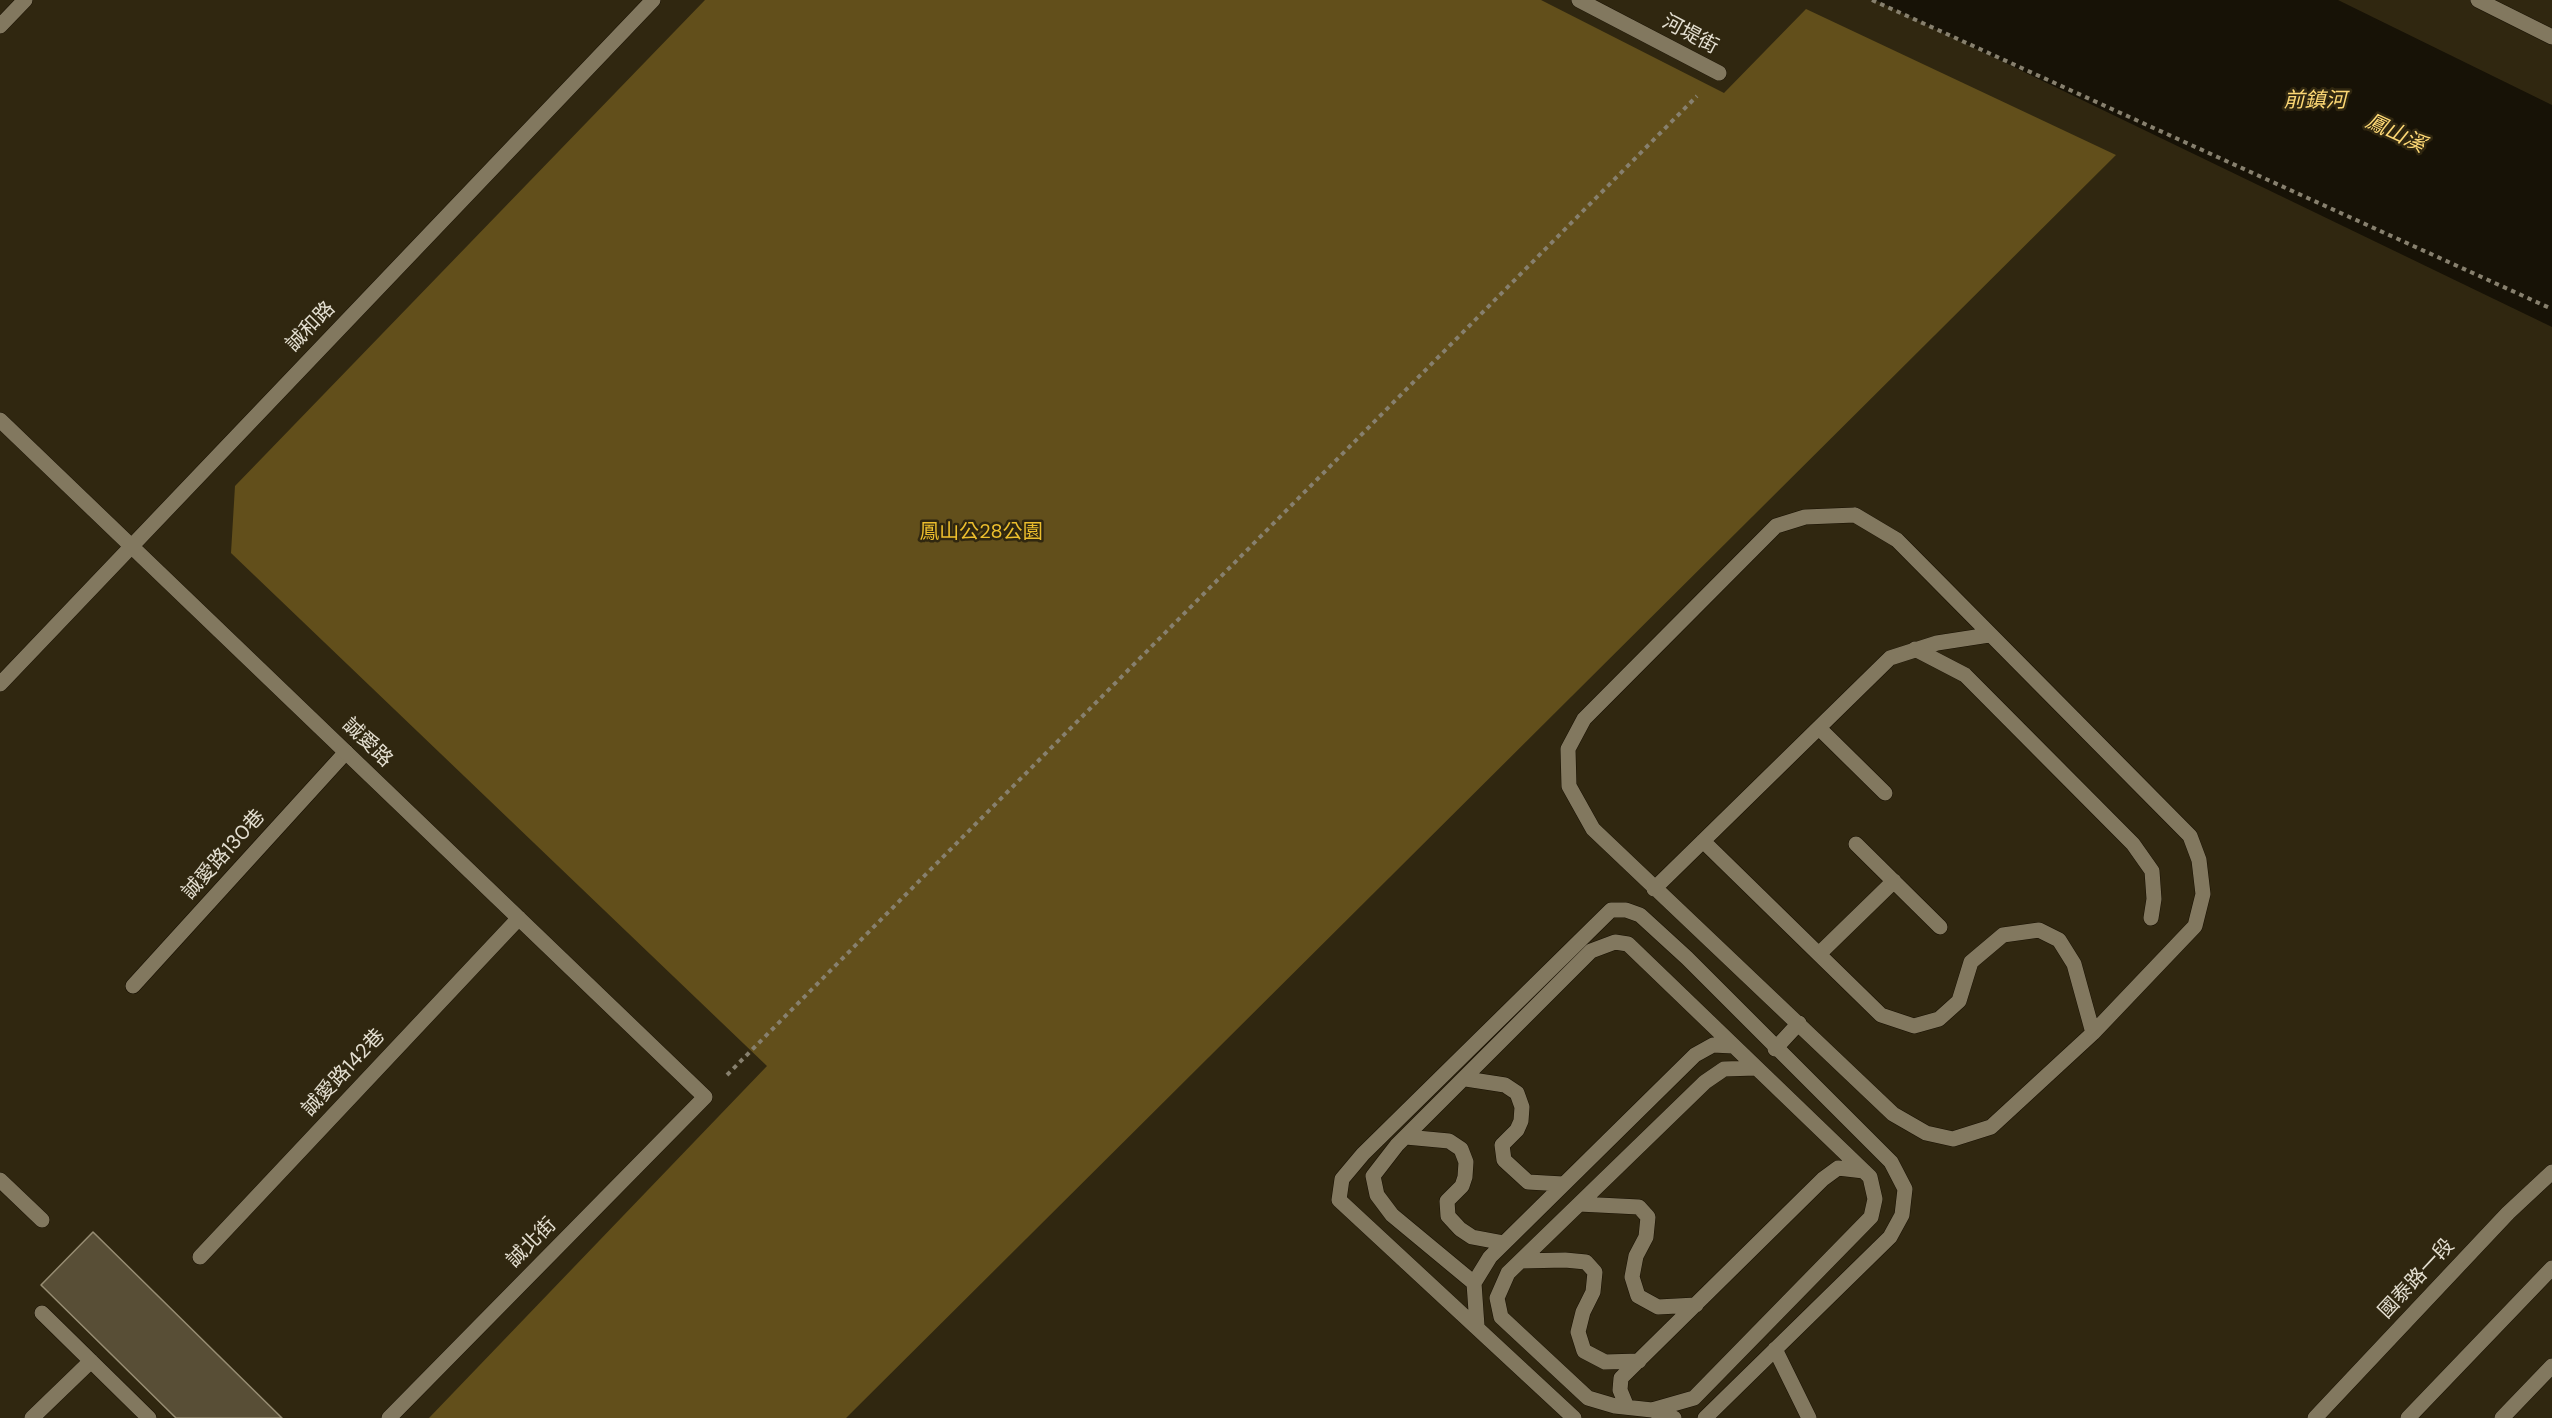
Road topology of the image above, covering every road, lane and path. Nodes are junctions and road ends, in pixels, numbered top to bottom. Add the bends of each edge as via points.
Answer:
1 (25, 0) edge
2 (653, 0) edge
3 (1578, 0) edge
4 (1872, 0) edge
5 (2478, 0) edge
6 (0, 26) edge
7 (2552, 37) edge
8 (1719, 73) joint
9 (2552, 309) edge
10 (0, 420) edge
11 (132, 546) junction
12 (1989, 635) junction
13 (1915, 649) junction
14 (0, 684) edge
15 (1819, 728) junction
16 (346, 752) junction
17 (1885, 793) dead end
18 (1703, 841) junction
19 (1856, 844) dead end
20 (1894, 881) junction
21 (1654, 889) junction
22 (519, 918) junction
23 (2151, 918) dead end
24 (1940, 927) dead end
25 (1820, 953) junction
26 (133, 986) dead end
27 (1799, 1023) junction
28 (2093, 1033) junction
29 (1733, 1046) junction
30 (1775, 1049) junction
31 (1756, 1068) junction
32 (1466, 1078) junction
33 (705, 1097) junction
34 (1406, 1137) junction
35 (1864, 1171) junction
36 (2552, 1172) edge
37 (0, 1180) edge
38 (1563, 1184) junction
39 (1580, 1204) junction
40 (42, 1220) dead end
41 (1504, 1243) junction
42 (200, 1257) dead end
43 (1521, 1261) junction
44 (2552, 1268) edge
45 (1474, 1283) junction
46 (1696, 1305) junction
47 (42, 1313) dead end
48 (1477, 1326) junction
49 (1775, 1349) junction
50 (91, 1361) junction
51 (1639, 1361) junction
52 (2552, 1366) edge
53 (1652, 1410) junction
54 (1621, 1412) edge
55 (32, 1418) edge
56 (148, 1418) edge
57 (389, 1418) edge
58 (1574, 1418) edge
59 (1674, 1418) edge
60 (1705, 1418) edge
61 (1809, 1418) edge
62 (2315, 1418) edge
63 (2408, 1418) edge
64 (2502, 1418) edge

1 - 6 street
2 - 11 street, 誠和路
3 - 8 street, 河堤街
4 - 9 path
5 - 7 street
8 - 33 path
10 - 11 street, 誠愛路
11 - 14 street, 誠和路
11 - 16 street, 誠愛路
12 - 13 street
12 - 21 street via 1897,540 1856,515 1805,517 1776,526 1584,719 1569,749 1569,786 1593,829
12 - 28 street via 2190,837 2199,860 2203,894 2194,926
13 - 15 street via 1890,658
13 - 23 street via 1965,675 2133,844 2152,871
15 - 17 street
15 - 18 street
16 - 22 street, 誠愛路
16 - 26 street, 誠愛路130巷
18 - 21 street
18 - 25 street
19 - 20 street
20 - 24 street
20 - 25 street
21 - 27 street
22 - 33 street, 誠愛路
22 - 42 street, 誠愛路142巷
25 - 28 street via 1881,1015 1914,1026 1939,1019 1959,1001 1971,962 2003,935 2039,930 2059,940 2074,964
27 - 28 street via 1893,1114 1926,1134 1953,1139 1991,1127
27 - 30 street
29 - 31 street
29 - 32 street via 1628,944 1615,942 1592,951
29 - 38 street via 1713,1045 1695,1055
30 - 48 street via 1640,915 1611,910 1585,933 1342,1179 1339,1200
30 - 49 street via 1891,1162 1905,1189 1902,1215 1890,1237
31 - 35 street
31 - 39 street via 1724,1068 1705,1082
32 - 34 street
32 - 38 street via 1505,1085 1517,1093 1521,1121 1502,1145 1504,1160 1528,1182
33 - 57 street, 誠北街
34 - 41 street via 1449,1141 1461,1149 1466,1162 1465,1177 1462,1186 1446,1201 1448,1216 1472,1237
34 - 45 street via 1373,1176 1377,1195 1392,1215
35 - 46 street via 1839,1168 1823,1179
35 - 53 street via 1870,1177 1875,1198 1871,1217 1694,1398
36 - 62 street, 國泰路一段 via 2508,1213
37 - 40 street
38 - 41 street
39 - 43 street
39 - 46 street via 1639,1207 1648,1218 1646,1237 1636,1256 1632,1277 1638,1296 1658,1307
41 - 45 street
43 - 51 street via 1586,1262 1595,1272 1593,1292 1578,1332 1584,1351 1605,1362
43 - 54 street via 1508,1273 1497,1298 1501,1317 1588,1398
44 - 63 street
45 - 48 street
46 - 51 street
47 - 50 street
48 - 58 street
49 - 60 street
49 - 61 street
50 - 55 street
50 - 56 street
51 - 54 street via 1621,1378
52 - 64 street
53 - 54 street
53 - 59 street

